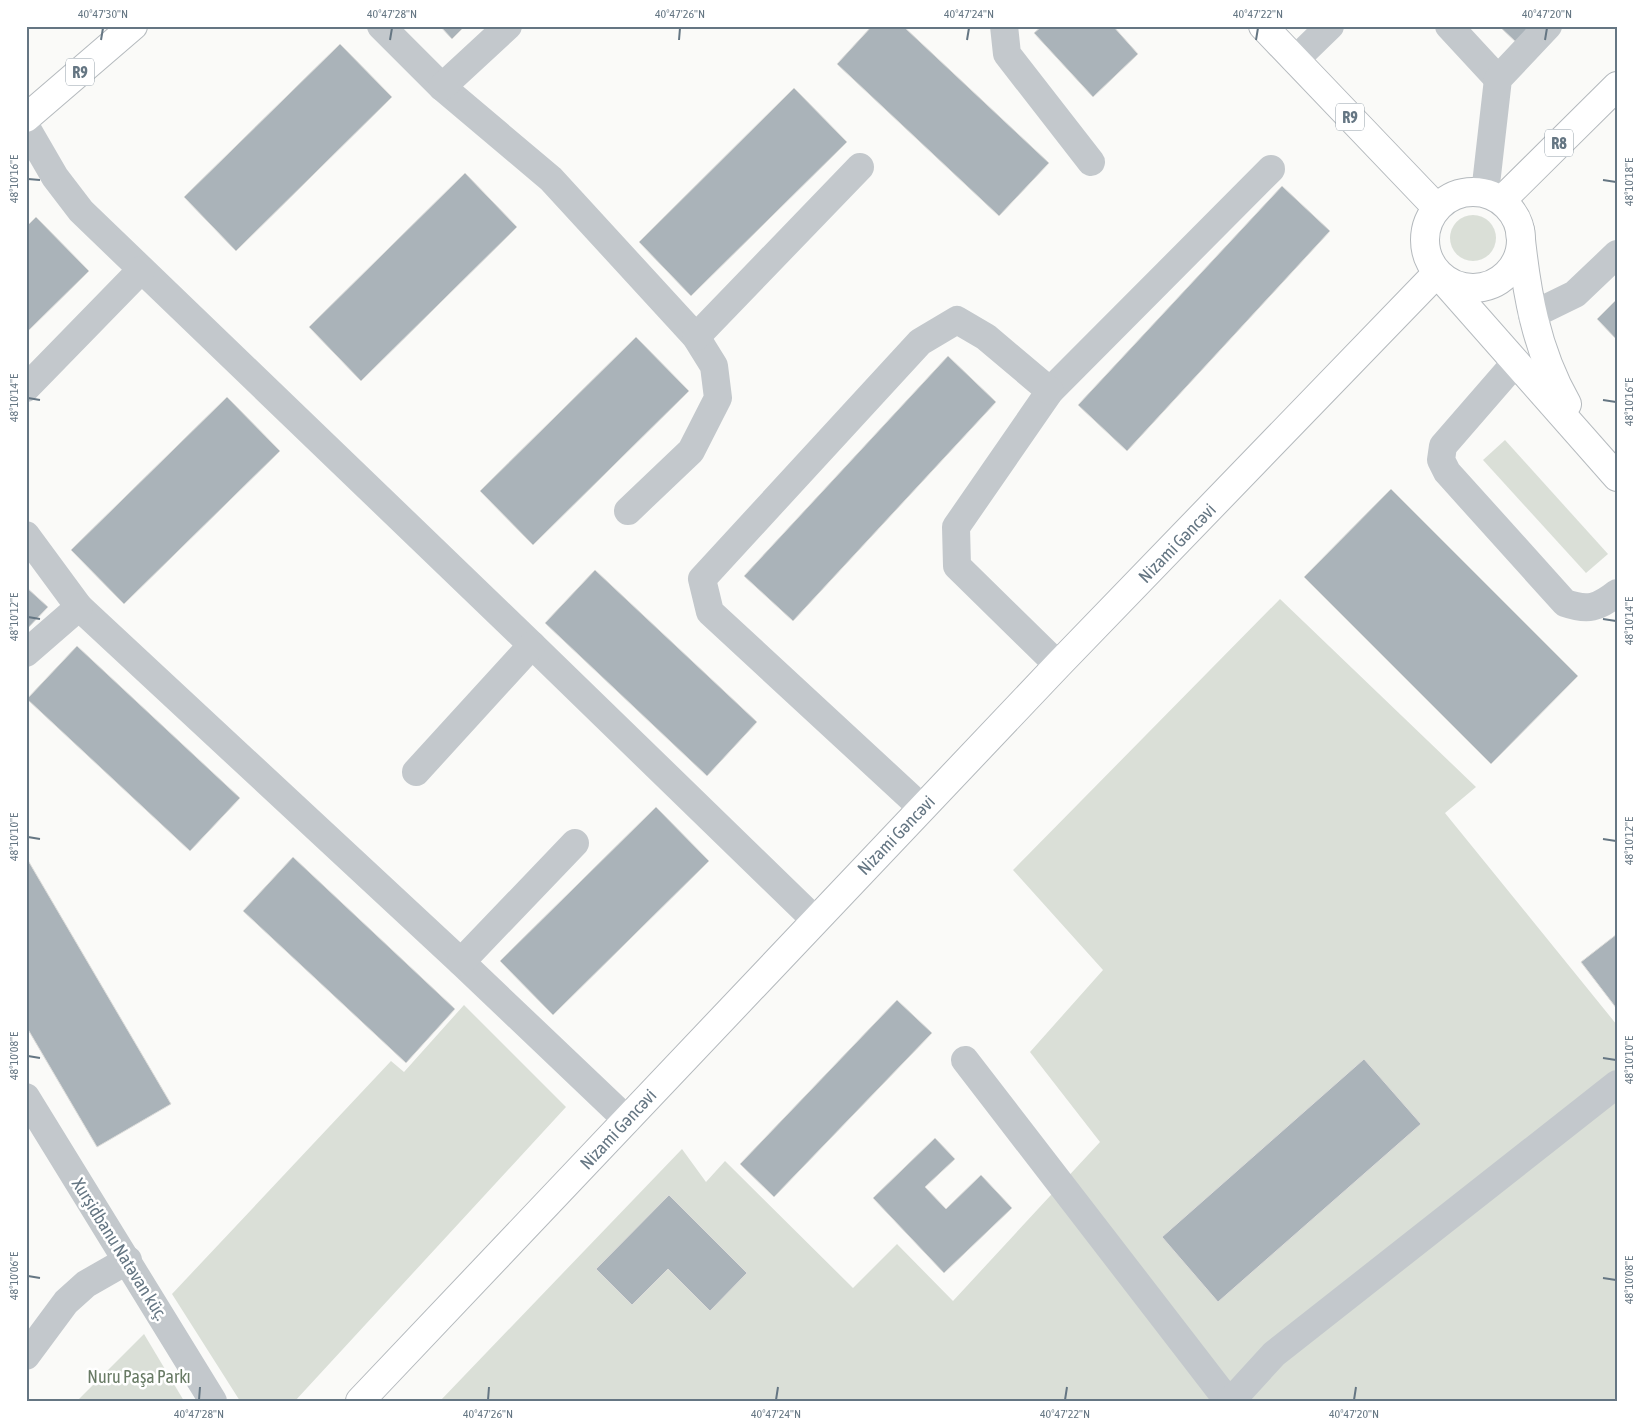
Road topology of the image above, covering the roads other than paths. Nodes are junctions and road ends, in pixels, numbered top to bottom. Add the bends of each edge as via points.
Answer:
1 (133, 26) edge
2 (381, 26) edge
3 (508, 26) edge
4 (1004, 26) edge
5 (1263, 26) edge
6 (1330, 26) edge
7 (1450, 26) edge
8 (1548, 26) edge
9 (1295, 60) junction
10 (1498, 79) junction
11 (1617, 86) edge
12 (442, 87) junction
13 (26, 118) edge
14 (26, 127) edge
15 (1091, 162) dead end
16 (860, 167) dead end
17 (1272, 169) dead end
18 (1493, 196) junction
19 (1436, 208) junction
20 (1520, 230) junction
21 (1617, 254) edge
22 (141, 270) junction
23 (1437, 273) junction
24 (1532, 315) junction
25 (696, 337) junction
26 (1516, 362) junction
27 (26, 388) edge
28 (1050, 391) junction
29 (1592, 446) junction
30 (1617, 476) edge
31 (628, 511) dead end
32 (26, 535) edge
33 (1617, 593) edge
34 (80, 607) junction
35 (532, 644) junction
36 (26, 653) edge
37 (1058, 665) junction
38 (416, 772) dead end
39 (922, 808) junction
40 (575, 843) dead end
41 (814, 920) junction
42 (461, 962) junction
43 (965, 1060) dead end
44 (1617, 1084) edge
45 (26, 1097) edge
46 (627, 1120) junction
47 (128, 1260) junction
48 (26, 1356) edge
49 (213, 1401) edge
50 (360, 1401) edge
51 (1229, 1401) edge

1 - 13 main road, R9
2 - 12 street
3 - 12 street
4 - 15 street via 1007,54
5 - 9 main road, R9
6 - 9 street
7 - 10 street
8 - 10 street
9 - 19 main road, R9
10 - 18 street
11 - 18 main road, R8
12 - 25 street via 551,179
14 - 22 street via 55,177 82,211
16 - 25 street
17 - 28 street
18 - 19 main road via 1468,191 1450,196
18 - 20 main road via 1514,213
19 - 23 main road via 1427,223 1424,240 1427,258
20 - 23 main road via 1521,248 1514,265 1502,278 1487,286 1469,288 1451,284
20 - 24 main road
21 - 24 street via 1575,294
22 - 27 street
22 - 35 street
23 - 26 main road
23 - 37 main road, Nizami Gəncəvi
24 - 29 main road via 1553,380
25 - 31 street via 714,366 718,398 691,451
26 - 29 main road
26 - 33 street via 1443,446 1441,460 1447,472 1565,603 1581,609 1602,605
28 - 37 street via 956,527 956,537 957,566
28 - 39 street via 986,337 957,320 920,342 702,580 710,612
29 - 30 main road
32 - 34 street
34 - 36 street
34 - 42 street
35 - 38 street
35 - 41 street
37 - 39 main road, Nizami Gəncəvi
39 - 41 main road, Nizami Gəncəvi
40 - 42 street
41 - 46 main road, Nizami Gəncəvi
42 - 46 street
43 - 51 street
44 - 51 street via 1274,1354
45 - 47 street, Xurşidbanu Natəvan küç.
46 - 50 main road, Nizami Gəncəvi
47 - 48 street via 86,1284 66,1302
47 - 49 street, Xurşidbanu Natəvan küç.

